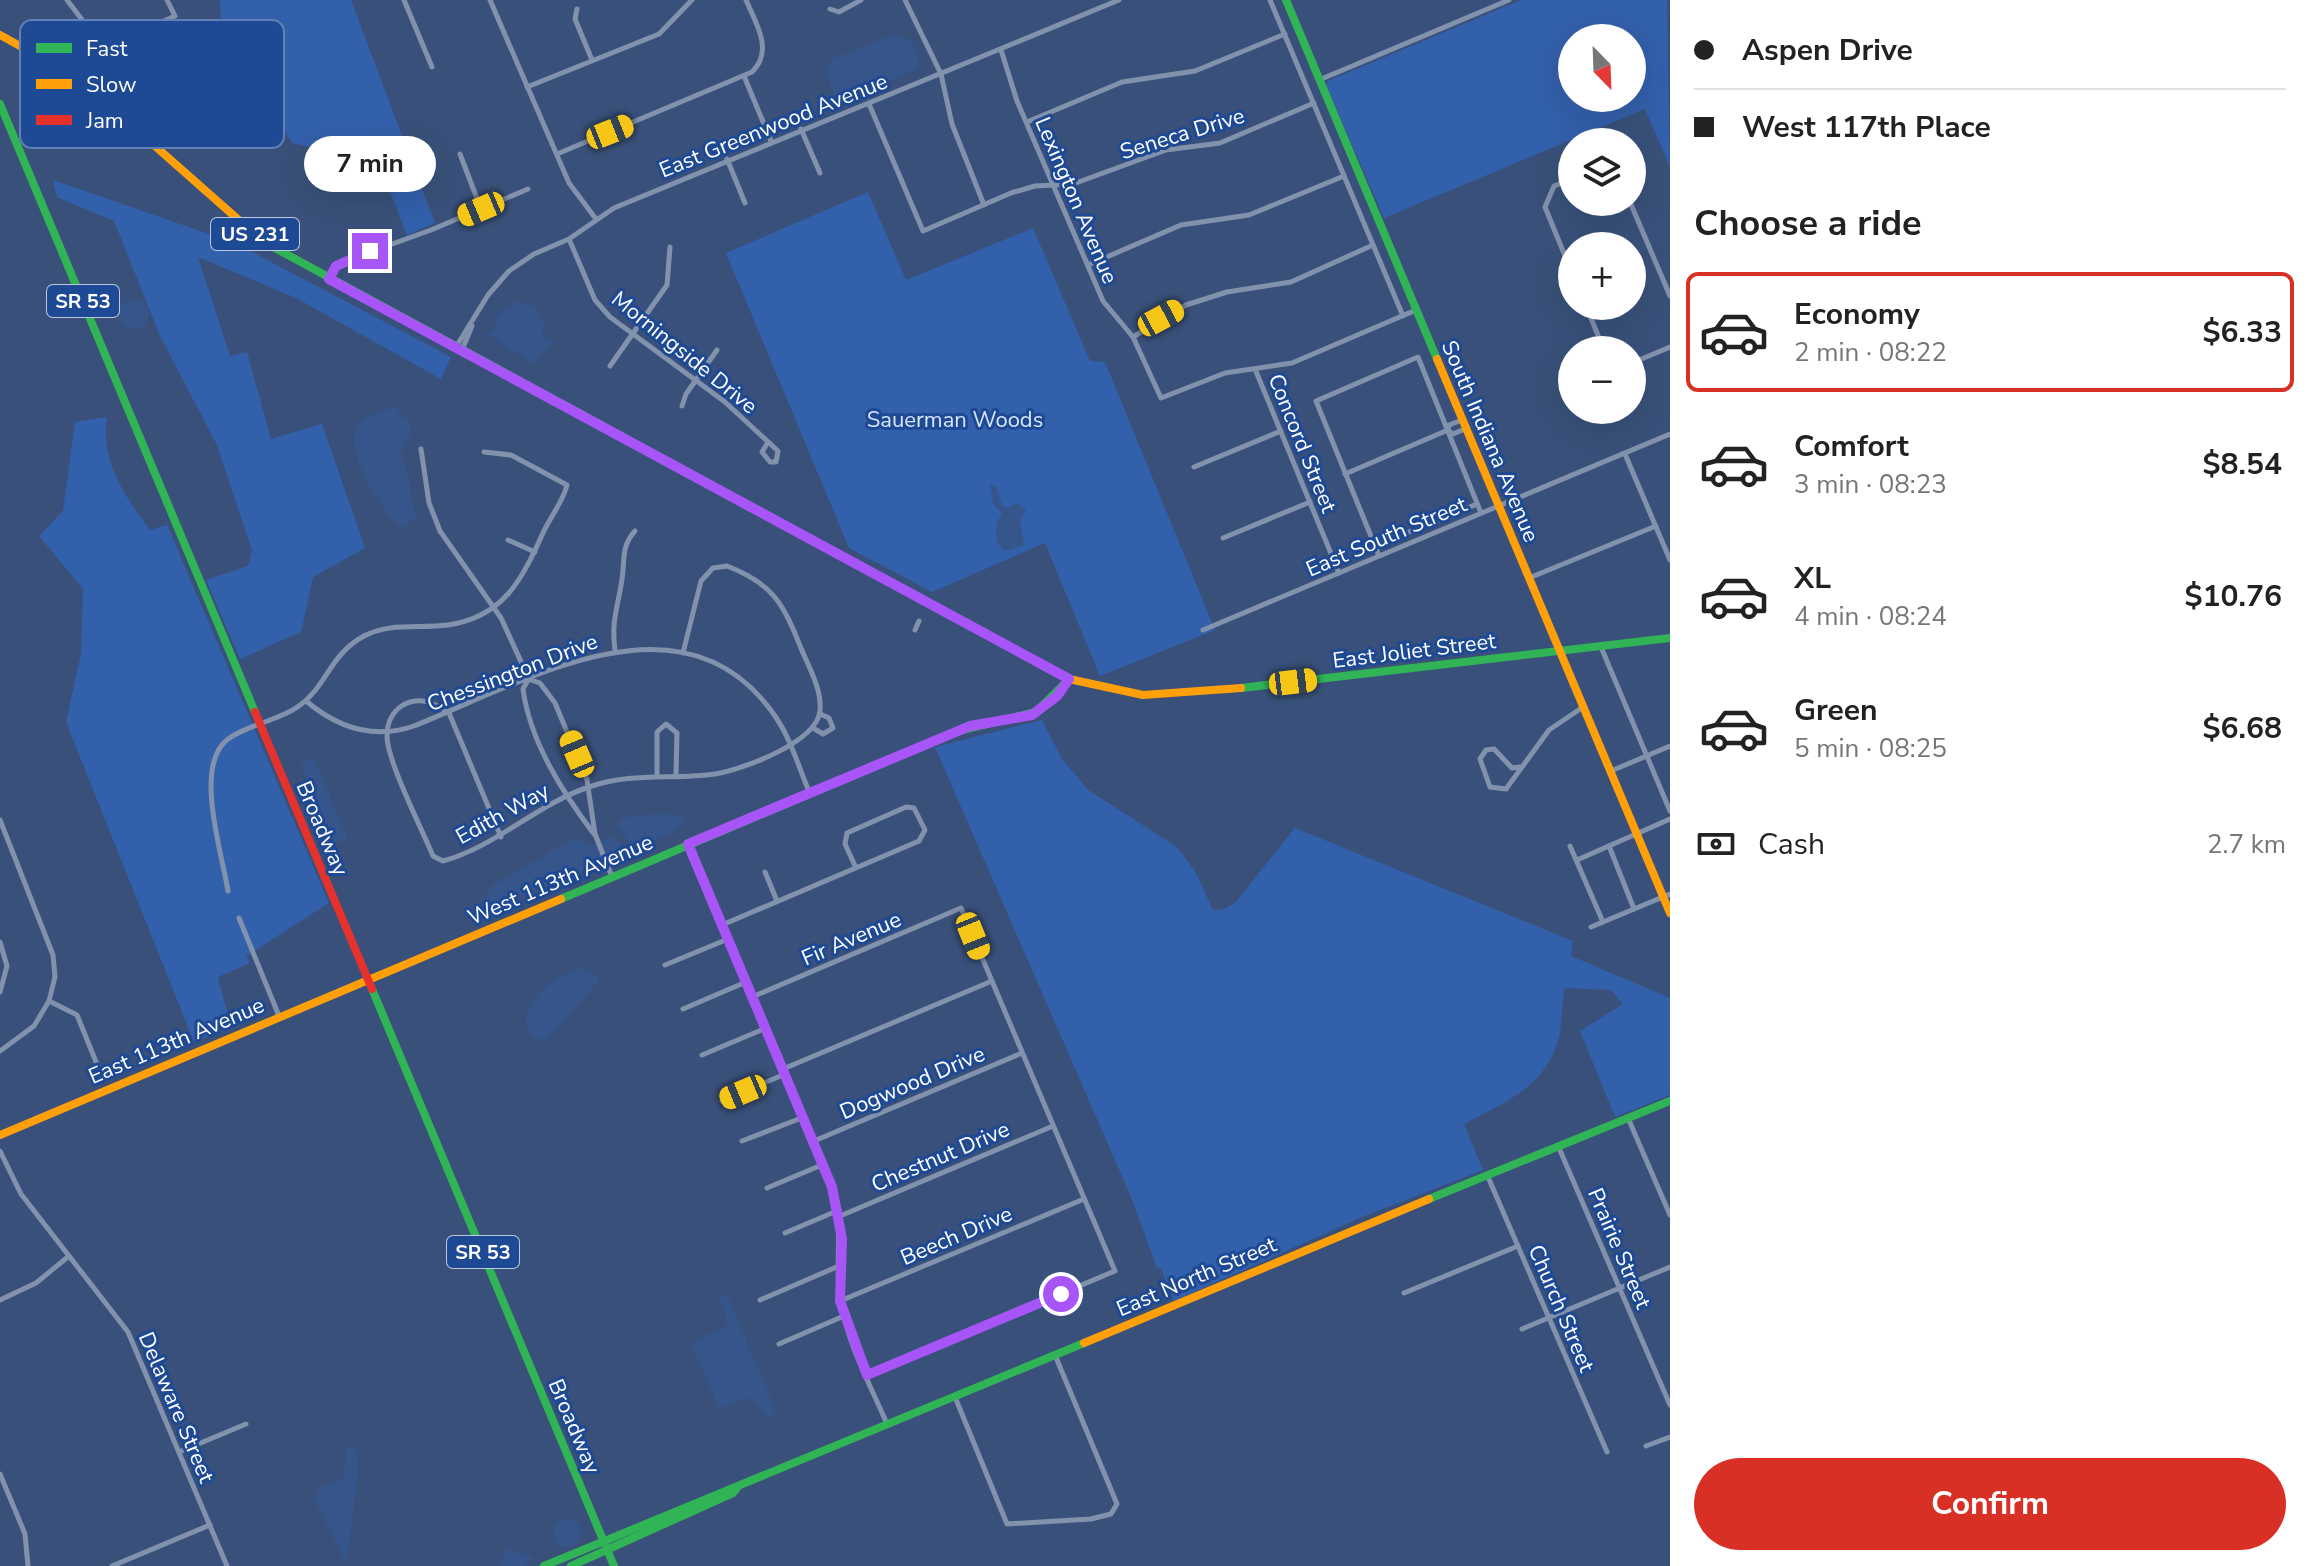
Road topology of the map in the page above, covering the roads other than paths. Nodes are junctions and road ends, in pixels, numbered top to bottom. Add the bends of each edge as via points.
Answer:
1 (67, 0) edge
2 (167, 0) edge
3 (404, 0) edge
4 (490, 0) edge
5 (692, 0) edge
6 (746, 0) edge
7 (861, 0) edge
8 (905, 0) edge
9 (1119, 0) edge
10 (1270, 0) edge
11 (1286, 0) edge
12 (1509, 0) edge
13 (577, 9) dead end
14 (830, 9) dead end
15 (82, 20) edge
16 (166, 20) edge
17 (1285, 34) junction
18 (0, 35) edge
19 (20, 44) edge
20 (1001, 50) junction
21 (592, 60) junction
22 (432, 67) dead end
23 (941, 74) junction
24 (744, 76) junction
25 (1319, 80) junction
26 (527, 87) junction
27 (1314, 103) junction
28 (0, 104) edge
29 (869, 104) junction
30 (1027, 122) junction
31 (801, 129) junction
32 (771, 141) junction
33 (1346, 143) junction
34 (162, 148) edge
35 (1333, 149) junction
36 (460, 154) dead end
37 (557, 154) junction
38 (727, 159) junction
39 (820, 173) dead end
40 (1344, 176) junction
41 (1558, 184) edge
42 (1054, 186) junction
43 (528, 189) dead end
44 (745, 203) dead end
45 (984, 205) junction
46 (481, 209) junction
47 (1636, 216) edge
48 (596, 219) junction
49 (569, 239) junction
50 (1558, 239) edge
51 (1373, 245) junction
52 (670, 247) dead end
53 (1088, 265) junction
54 (329, 279) junction
55 (1670, 296) edge
56 (1416, 310) junction
57 (1403, 316) junction
58 (633, 335) junction
59 (1133, 337) junction
60 (1670, 347) edge
61 (458, 349) junction
62 (717, 350) dead end
63 (1646, 357) edge
64 (610, 366) dead end
65 (1255, 369) junction
66 (696, 379) junction
67 (682, 406) dead end
68 (1465, 424) junction
69 (1448, 430) junction
70 (1281, 431) junction
71 (1670, 434) edge
72 (768, 442) dead end
73 (421, 449) dead end
74 (484, 452) dead end
75 (1625, 454) junction
76 (1194, 467) dead end
77 (1345, 474) junction
78 (1310, 502) junction
79 (1477, 504) junction
80 (1499, 506) junction
81 (1481, 513) junction
82 (1656, 526) junction
83 (635, 531) dead end
84 (1223, 538) dead end
85 (508, 540) dead end
86 (1375, 546) junction
87 (535, 552) junction
88 (1379, 556) junction
89 (1670, 560) edge
90 (1339, 573) junction
91 (1529, 578) junction
92 (493, 607) junction
93 (919, 621) dead end
94 (915, 630) dead end
95 (1203, 630) dead end
96 (1670, 638) edge
97 (1601, 647) junction
98 (615, 650) junction
99 (1560, 651) junction
100 (683, 653) junction
101 (529, 679) junction
102 (1069, 679) junction
103 (306, 701) junction
104 (1584, 707) junction
105 (449, 713) junction
106 (820, 714) junction
107 (260, 725) junction
108 (813, 728) junction
109 (387, 733) junction
110 (790, 746) junction
111 (1670, 746) edge
112 (1647, 755) junction
113 (1520, 767) junction
114 (1611, 771) junction
115 (657, 774) junction
116 (676, 775) junction
117 (589, 787) junction
118 (810, 794) junction
119 (566, 796) junction
120 (1670, 811) edge
121 (1670, 819) edge
122 (0, 820) edge
123 (1637, 834) junction
124 (501, 837) junction
125 (596, 838) junction
126 (688, 844) junction
127 (1570, 846) dead end
128 (1609, 846) junction
129 (1577, 860) junction
130 (856, 868) junction
131 (765, 872) dead end
132 (612, 877) junction
133 (228, 891) dead end
134 (1667, 895) edge
135 (777, 901) junction
136 (1634, 909) junction
137 (1670, 913) edge
138 (239, 918) dead end
139 (1603, 922) junction
140 (722, 925) junction
141 (1591, 927) dead end
142 (728, 939) junction
143 (0, 942) edge
144 (665, 965) dead end
145 (367, 980) junction
146 (992, 981) junction
147 (746, 982) junction
148 (0, 991) edge
149 (752, 997) junction
150 (49, 1001) junction
151 (683, 1009) dead end
152 (279, 1016) junction
153 (766, 1028) junction
154 (0, 1051) edge
155 (1022, 1053) junction
156 (702, 1055) dead end
157 (784, 1072) junction
158 (103, 1079) dead end
159 (722, 1101) dead end
160 (1670, 1101) edge
161 (804, 1117) junction
162 (1628, 1118) junction
163 (1053, 1126) junction
164 (0, 1135) edge
165 (742, 1141) dead end
166 (814, 1141) junction
167 (1559, 1148) junction
168 (0, 1151) edge
169 (824, 1164) junction
170 (1488, 1177) junction
171 (767, 1188) dead end
172 (1084, 1199) junction
173 (839, 1213) junction
174 (1670, 1215) edge
175 (785, 1233) dead end
176 (1518, 1246) junction
177 (69, 1256) junction
178 (839, 1266) junction
179 (1670, 1267) edge
180 (1620, 1288) junction
181 (1404, 1293) dead end
182 (0, 1300) edge
183 (760, 1300) dead end
184 (840, 1301) junction
185 (844, 1316) junction
186 (1549, 1317) junction
187 (1522, 1329) dead end
188 (779, 1344) dead end
189 (1055, 1355) junction
190 (867, 1375) junction
191 (955, 1397) junction
192 (1670, 1405) edge
193 (246, 1424) dead end
194 (887, 1425) junction
195 (1670, 1437) edge
196 (1646, 1446) dead end
197 (179, 1452) junction
198 (1607, 1452) dead end
199 (0, 1474) edge
200 (737, 1488) junction
201 (210, 1525) junction
202 (603, 1540) junction
203 (607, 1550) junction
204 (28, 1566) edge
205 (112, 1566) edge
206 (227, 1566) edge
207 (544, 1566) edge
208 (571, 1566) edge
209 (614, 1566) edge

1 - 15 street
2 - 16 street via 175,16
3 - 22 street
4 - 26 street
5 - 21 street via 659,34
6 - 24 street via 763,39 758,66
7 - 14 street via 839,12
8 - 23 street
9 - 20 street, East Greenwood Avenue
10 - 17 street
11 - 25 main road, South Indiana Avenue
12 - 25 street
13 - 21 street via 575,19
17 - 27 street
17 - 30 street via 1195,71 1122,82
18 - 19 main road, US 231
20 - 23 street, East Greenwood Avenue
20 - 30 street, Lexington Avenue
21 - 26 street
23 - 29 street, East Greenwood Avenue
23 - 45 street via 952,124
24 - 32 street
24 - 37 street
25 - 33 main road, South Indiana Avenue
26 - 37 street
27 - 35 street
27 - 42 street, Seneca Drive via 1220,143 1166,150 1097,177
28 - 107 main road, Broadway / SR 53
29 - 31 street, East Greenwood Avenue
29 - 45 street, Seneca Drive via 923,231
30 - 42 street, Lexington Avenue
31 - 32 street, East Greenwood Avenue
31 - 39 street
32 - 38 street, East Greenwood Avenue
33 - 35 street
33 - 56 main road, South Indiana Avenue
34 - 54 main road, US 231 via 242,224
35 - 40 street
36 - 46 street
37 - 48 street via 580,201
38 - 44 street
38 - 48 street, East Greenwood Avenue
40 - 51 street
40 - 53 street via 1249,215 1181,225
41 - 50 street via 1545,207
42 - 45 street, Seneca Drive via 1035,186
42 - 53 street, Lexington Avenue
43 - 46 street
46 - 54 street via 345,261
47 - 55 street
48 - 49 street, East Greenwood Avenue
49 - 58 street, Morningside Drive via 595,300
49 - 61 street, East Greenwood Avenue via 509,271 488,295
51 - 57 street
51 - 59 street via 1291,282 1186,305
52 - 58 street via 667,285
53 - 59 street, Lexington Avenue via 1103,301
54 - 61 main road, US 231
56 - 57 street
56 - 68 main road, South Indiana Avenue
57 - 65 street via 1292,363
58 - 64 street
58 - 66 street, Morningside Drive
59 - 65 street, Lexington Avenue via 1161,398 1225,373
60 - 63 street
61 - 102 main road, US 231
62 - 66 street
65 - 70 street, Concord Street
66 - 67 street
66 - 72 street, Morningside Drive
68 - 69 street via 1449,425
68 - 80 main road, South Indiana Avenue
69 - 77 street
69 - 77 street via 1418,357 1316,401
69 - 79 street
70 - 76 street
70 - 78 street, Concord Street
71 - 75 street, East South Street
73 - 92 street via 434,518
74 - 87 street via 511,455 567,485
75 - 80 street, East South Street
75 - 82 street
77 - 86 street
78 - 84 street
78 - 90 street, Concord Street
79 - 81 street
79 - 86 street
80 - 81 street, East South Street
80 - 91 main road, South Indiana Avenue
81 - 88 street, East South Street
82 - 89 street
82 - 91 street
83 - 98 street via 624,550 612,616
85 - 87 street
86 - 88 street
87 - 92 street via 522,580
88 - 90 street, East South Street
90 - 95 street, East South Street
91 - 99 main road, South Indiana Avenue
92 - 101 street via 515,642
92 - 103 street via 450,625 388,627 366,635 337,656
93 - 94 street
96 - 97 main road, East Joliet Street / US 231
97 - 99 main road, East Joliet Street / US 231
97 - 112 street
98 - 100 street, Chessington Drive
98 - 101 street, Chessington Drive
99 - 102 main road, East Joliet Street / US 231 via 1168,696 1112,693
99 - 104 main road, South Indiana Avenue
100 - 106 street, Edith Way via 703,577 713,568 732,568 766,586 782,603 818,688
100 - 110 street, Chessington Drive via 746,684 776,718
101 - 105 street, Chessington Drive
101 - 117 street via 541,684 555,703
101 - 119 street via 523,689 529,714
102 - 118 main road, West 113th Avenue via 1032,715 970,726
103 - 107 street
103 - 109 street, Chessington Drive via 347,728
104 - 113 street via 1549,730
104 - 114 main road, South Indiana Avenue
105 - 109 street, Chessington Drive
105 - 109 street via 434,703 413,701 395,711
105 - 124 street
106 - 108 street, Edith Way
106 - 108 street, Edith Way via 833,728 823,734
107 - 133 street via 219,749 209,778
107 - 145 main road, Broadway / SR 53
108 - 110 street, Edith Way
109 - 124 street, Edith Way via 433,856 448,860
110 - 116 street, Edith Way via 720,773
110 - 118 street, Chessington Drive
111 - 112 street
112 - 114 street
112 - 120 street
113 - 113 street via 1506,789 1497,790 1487,783 1480,759 1494,749 1512,768
114 - 123 main road, South Indiana Avenue
115 - 116 street, Edith Way
115 - 116 street via 657,732 666,724 677,733
115 - 117 street, Edith Way
117 - 119 street, Edith Way
117 - 125 street
118 - 126 main road, West 113th Avenue
119 - 124 street, Edith Way
119 - 125 street
121 - 123 street
122 - 150 street via 53,955
123 - 128 street
123 - 134 main road, South Indiana Avenue
125 - 132 street
126 - 132 main road, West 113th Avenue
126 - 140 street
127 - 129 street
128 - 129 street
128 - 136 street
129 - 139 street
130 - 130 street via 924,838 914,808 847,833 845,844
130 - 135 street
131 - 135 street
132 - 145 main road, West 113th Avenue
134 - 136 street
134 - 137 main road, South Indiana Avenue
135 - 140 street
136 - 139 street
138 - 152 street
139 - 141 street
140 - 142 street
142 - 144 street
142 - 147 street
143 - 148 street via 7,966
145 - 152 main road, East 113th Avenue
145 - 202 main road, Broadway / SR 53
146 - 149 street, Fir Avenue via 961,908
146 - 155 street
146 - 157 street
147 - 149 street
147 - 151 street
149 - 153 street
150 - 154 street via 34,1026
150 - 158 street via 77,1015
152 - 164 main road, East 113th Avenue
153 - 156 street
153 - 157 street
155 - 163 street
155 - 166 street, Dogwood Drive
157 - 159 street
157 - 161 street
160 - 162 main road, East North Street
161 - 165 street
161 - 166 street
162 - 167 main road, East North Street
162 - 174 street
163 - 172 street
163 - 173 street, Chestnut Drive
166 - 169 street
167 - 170 main road, East North Street
167 - 180 street, Prairie Street
168 - 177 street, Delaware Street via 21,1194
169 - 171 street
169 - 173 street
170 - 176 street, Church Street
170 - 189 main road, East North Street via 1377,1218
172 - 184 street, Beech Drive
172 - 190 street via 1115,1271
173 - 175 street, Chestnut Drive
173 - 178 street
176 - 181 street
176 - 186 street, Church Street
177 - 182 street via 36,1283
177 - 197 street, Delaware Street via 128,1332
178 - 183 street
178 - 184 street
179 - 180 street
180 - 186 street
180 - 192 street, Prairie Street
184 - 185 street
185 - 188 street
185 - 190 street
186 - 187 street
186 - 198 street, Church Street
189 - 191 main road, East North Street
189 - 191 street via 1116,1509 1091,1519 1007,1524
190 - 194 street
191 - 194 main road, East North Street
193 - 197 street
194 - 200 main road, East North Street
195 - 196 street
197 - 201 street, Delaware Street
199 - 204 street via 25,1534
200 - 202 main road, East North Street
200 - 203 main road, East North Street
201 - 205 street
201 - 206 street, Delaware Street
202 - 203 main road, Broadway / SR 53
202 - 207 main road, East North Street
203 - 208 main road, East North Street
203 - 209 main road, Broadway / SR 53

